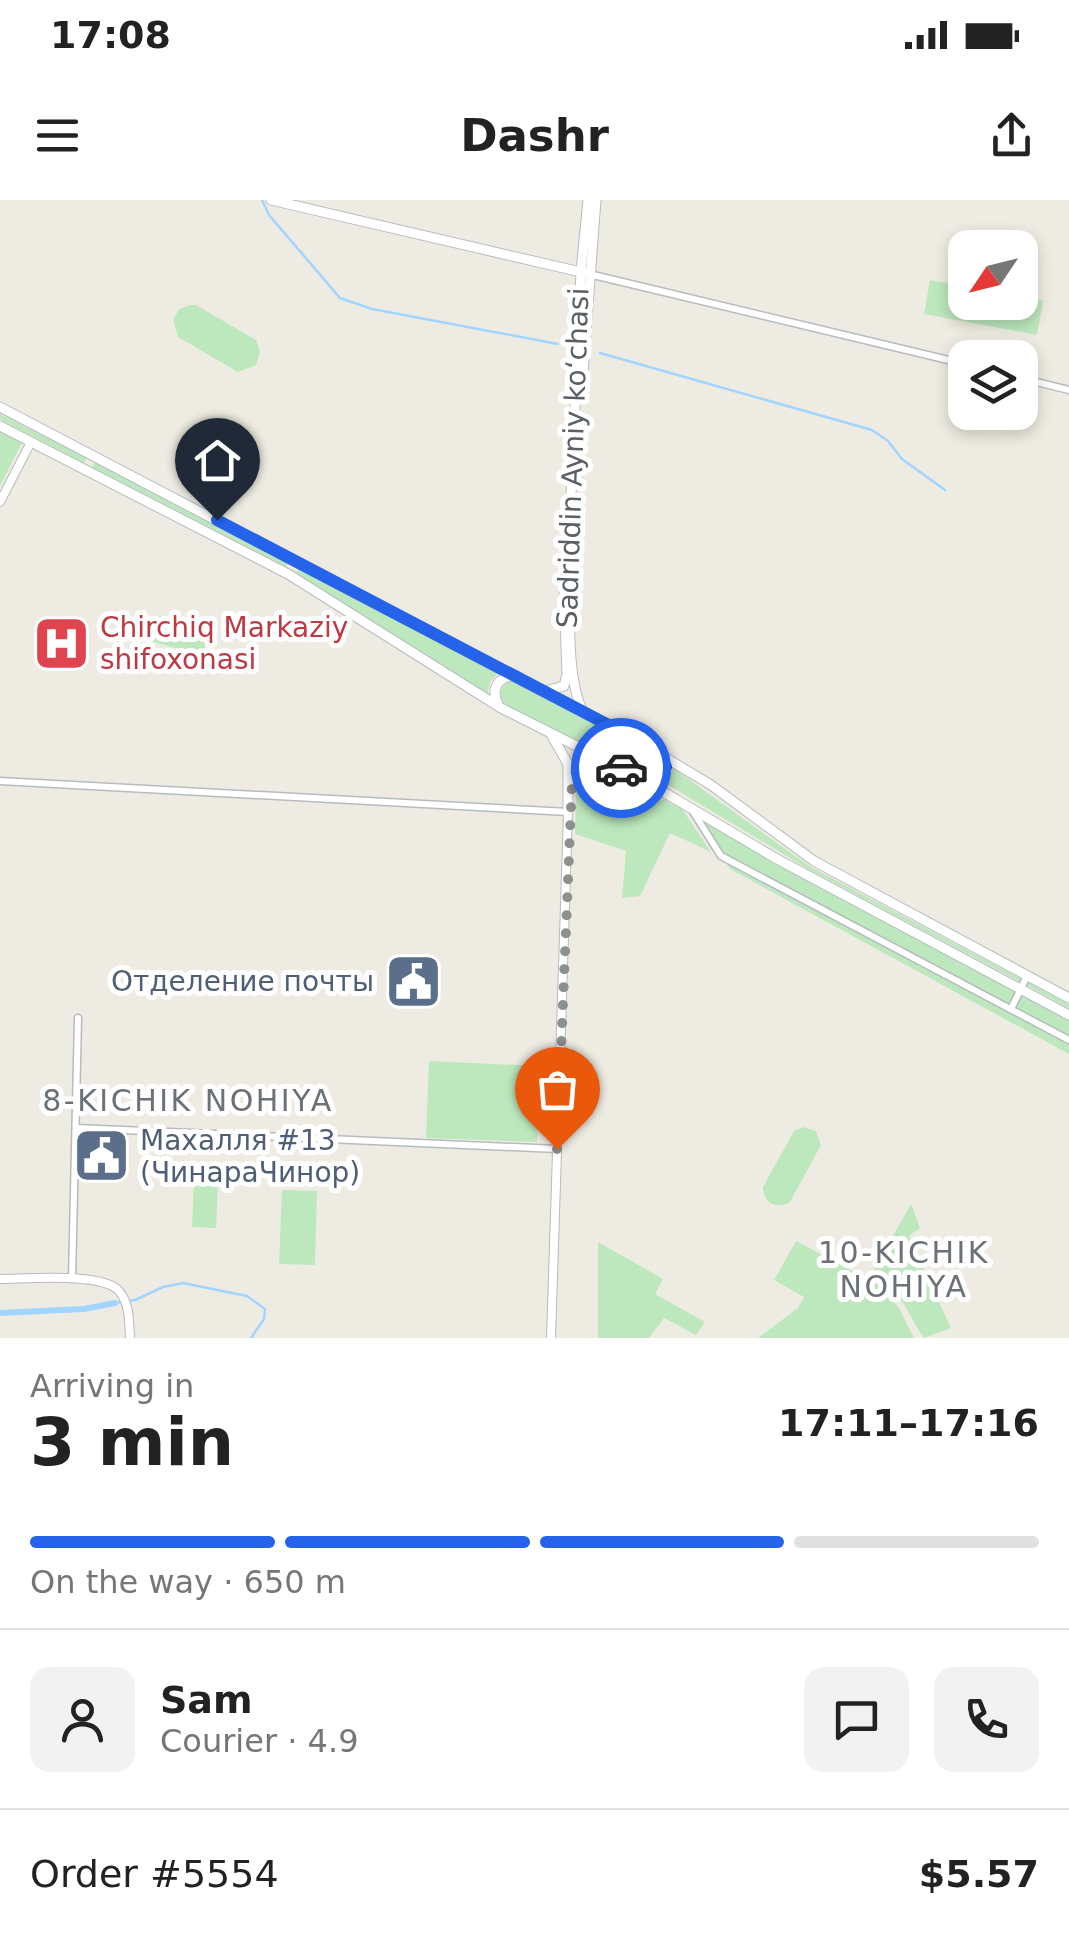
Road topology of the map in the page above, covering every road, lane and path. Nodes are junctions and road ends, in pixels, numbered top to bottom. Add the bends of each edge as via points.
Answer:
1 (271, 200) edge
2 (588, 200) edge
3 (596, 200) edge
4 (584, 272) junction
5 (948, 360) edge
6 (1038, 382) edge
7 (1069, 390) edge
8 (0, 406) edge
9 (0, 426) edge
10 (31, 442) junction
11 (93, 455) junction
12 (86, 469) junction
13 (0, 502) edge
14 (295, 562) junction
15 (288, 574) junction
16 (519, 676) junction
17 (537, 686) junction
18 (501, 708) junction
19 (583, 712) junction
20 (546, 731) junction
21 (653, 750) junction
22 (592, 753) junction
23 (638, 777) junction
24 (0, 781) edge
25 (690, 807) junction
26 (568, 812) junction
27 (1028, 976) junction
28 (1021, 989) junction
29 (1069, 998) edge
30 (1011, 1009) junction
31 (1069, 1014) edge
32 (78, 1018) dead end
33 (1069, 1040) edge
34 (76, 1128) junction
35 (557, 1149) junction
36 (72, 1279) junction
37 (0, 1280) edge
38 (130, 1338) edge
39 (551, 1338) edge

1 - 4 main road
2 - 4 main road, Sadriddin Ayniy ko‘chasi
3 - 4 main road, Sadriddin Ayniy ko‘chasi
4 - 5 street
4 - 17 main road, Sadriddin Ayniy ko‘chasi via 565,554 567,674 559,690
4 - 19 main road, Sadriddin Ayniy ko‘chasi via 570,576 572,672
6 - 7 street
8 - 11 main road
9 - 10 main road
10 - 12 main road
10 - 13 street
11 - 12 main road
11 - 14 main road
12 - 15 main road
14 - 15 main road
14 - 16 main road
15 - 18 main road
16 - 17 main road
16 - 18 main road via 496,685
17 - 19 main road
18 - 20 main road
19 - 21 main road
20 - 22 main road
20 - 26 main road via 567,760
21 - 23 main road via 665,762 665,773
21 - 27 main road via 814,861
22 - 23 main road
22 - 26 main road via 574,772
23 - 25 main road
24 - 26 street
25 - 28 main road
25 - 30 street via 721,856
26 - 35 street
27 - 28 street
27 - 29 main road
28 - 30 street
28 - 31 main road
30 - 33 street
32 - 34 street
34 - 35 street
34 - 36 street
35 - 39 street
36 - 37 street
36 - 38 street via 106,1282 123,1297

